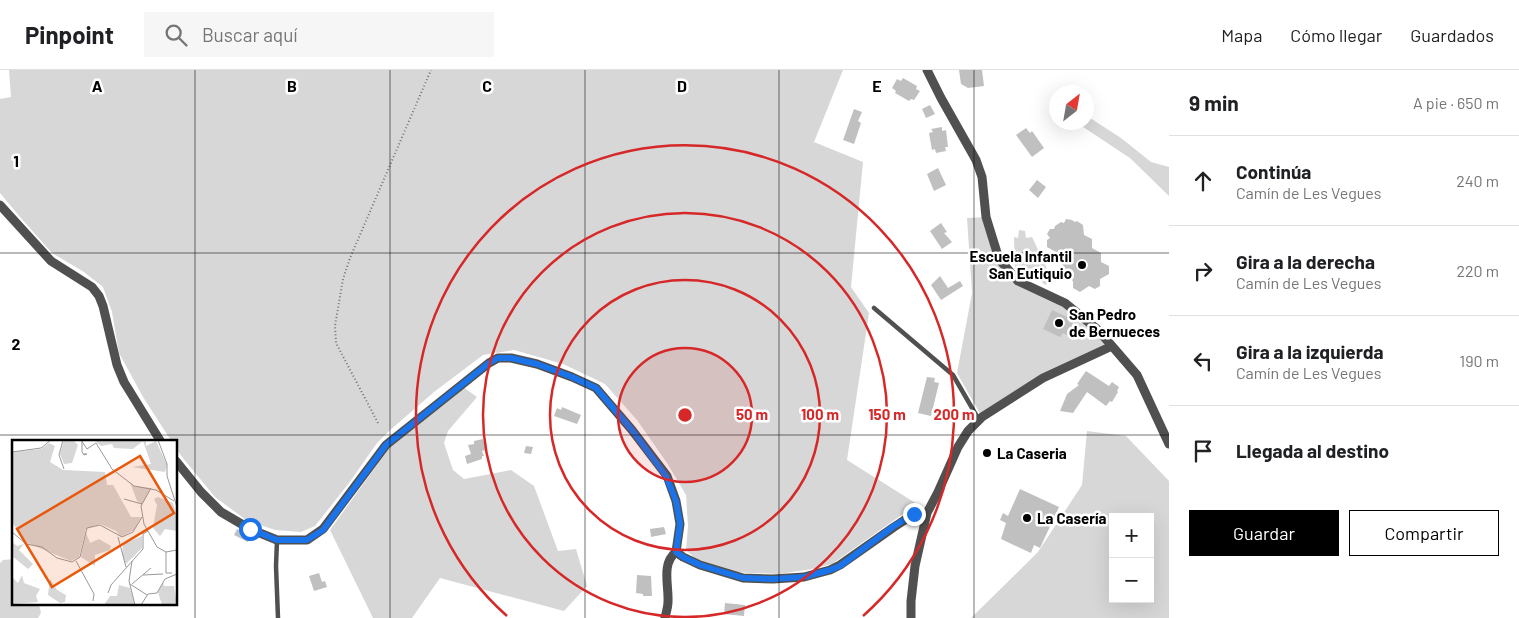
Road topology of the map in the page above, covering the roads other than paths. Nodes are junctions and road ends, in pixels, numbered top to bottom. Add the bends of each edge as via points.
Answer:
1 (927, 70) edge
2 (0, 205) edge
3 (874, 308) dead end
4 (1112, 346) junction
5 (979, 420) junction
6 (160, 440) edge
7 (1169, 444) edge
8 (178, 463) edge
9 (927, 513) junction
10 (277, 540) junction
11 (676, 552) junction
12 (278, 618) edge
13 (665, 618) edge
14 (911, 618) edge

1 - 4 street via 976,160 982,177 986,217 999,259 1018,281 1073,308
2 - 6 street via 51,261 99,296 124,382
3 - 5 lane via 953,375
4 - 5 street via 1043,378
4 - 7 street via 1137,375
5 - 9 street via 958,448
8 - 10 street via 221,512
9 - 11 street via 914,514 894,526 840,566 804,577 743,578 700,565
9 - 14 street via 915,566
10 - 11 street via 307,540 323,530 386,445 489,363 498,358 511,358 537,364 596,388 632,430 666,476 676,501 680,524
10 - 12 lane
11 - 13 street via 666,566 668,604

